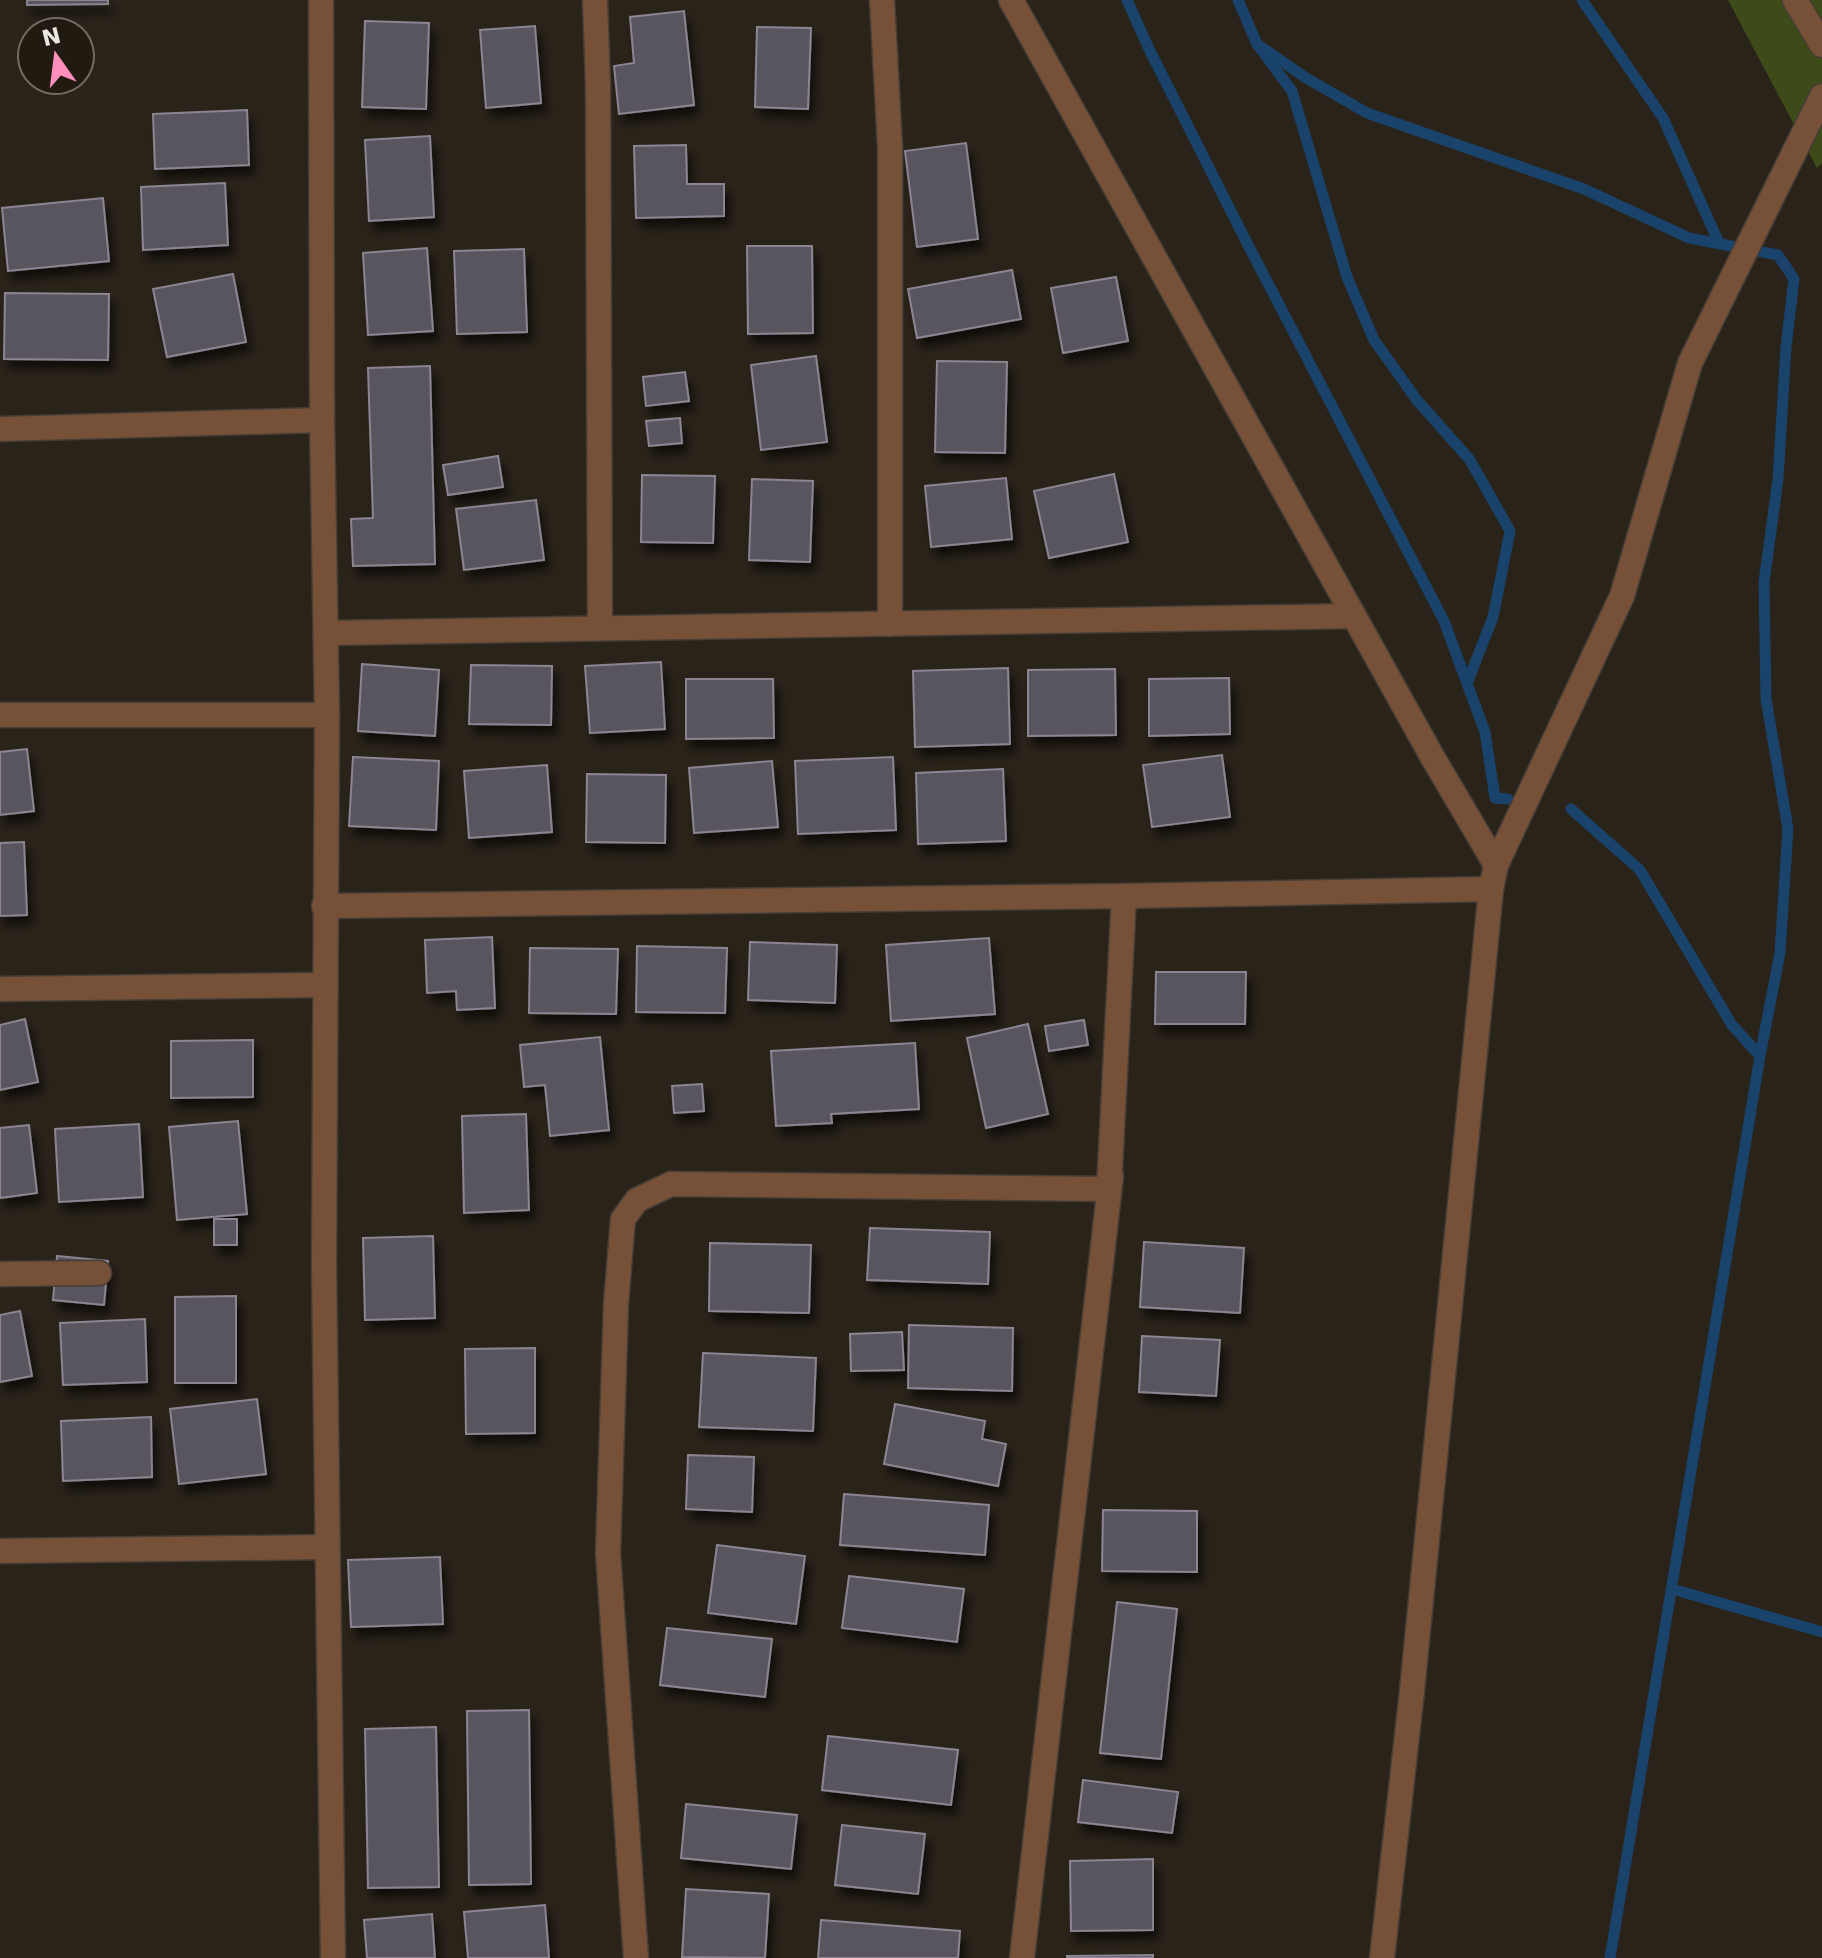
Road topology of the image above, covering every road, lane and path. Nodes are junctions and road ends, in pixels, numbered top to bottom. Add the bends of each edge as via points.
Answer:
1 (321, 0) edge
2 (595, 0) edge
3 (882, 0) edge
4 (1011, 0) edge
5 (1795, 0) edge
6 (1822, 45) edge
7 (1822, 96) edge
8 (322, 420) junction
9 (0, 429) edge
10 (1354, 616) junction
11 (890, 624) junction
12 (600, 628) junction
13 (326, 633) junction
14 (0, 715) edge
15 (327, 715) junction
16 (1493, 877) junction
17 (1134, 896) junction
18 (324, 906) junction
19 (324, 985) junction
20 (0, 989) edge
21 (1109, 1189) junction
22 (99, 1273) dead end
23 (0, 1274) edge
24 (326, 1547) junction
25 (0, 1551) edge
26 (333, 1958) edge
27 (636, 1958) edge
28 (1022, 1958) edge
29 (1382, 1958) edge

1 - 8 street
2 - 12 street
3 - 11 street via 890,147
4 - 10 street
5 - 6 street
7 - 16 street via 1690,363 1622,596
8 - 9 street
8 - 13 street
10 - 11 street
10 - 16 street
11 - 12 street
12 - 13 street
13 - 15 street
14 - 15 street
15 - 18 street
16 - 17 street
16 - 29 street
17 - 18 street
17 - 21 street
18 - 19 street
19 - 20 street
19 - 24 street
21 - 27 street via 671,1184 637,1200 623,1219 608,1553
21 - 28 street
22 - 23 street
24 - 25 street
24 - 26 street

